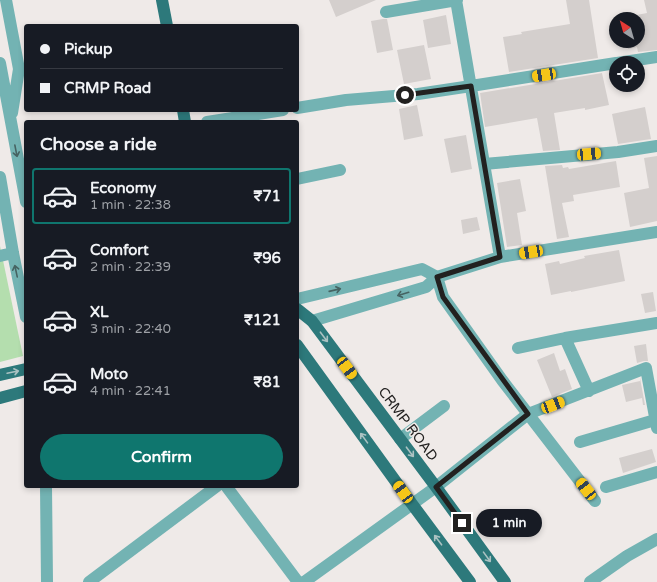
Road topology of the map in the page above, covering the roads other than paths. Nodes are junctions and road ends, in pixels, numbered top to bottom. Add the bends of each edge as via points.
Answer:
1 (6, 0) edge
2 (162, 0) edge
3 (456, 0) edge
4 (386, 12) dead end
5 (167, 24) edge
6 (657, 57) edge
7 (645, 59) edge
8 (0, 63) edge
9 (609, 64) edge
10 (471, 86) junction
11 (299, 108) edge
12 (270, 112) edge
13 (220, 120) edge
14 (11, 123) junction
15 (657, 146) edge
16 (484, 164) junction
17 (340, 170) dead end
18 (0, 177) edge
19 (299, 179) edge
20 (24, 191) edge
21 (657, 232) edge
22 (12, 253) junction
23 (0, 256) edge
24 (500, 257) junction
25 (437, 277) junction
26 (299, 299) edge
27 (24, 307) edge
28 (299, 310) edge
29 (312, 321) junction
30 (657, 323) edge
31 (565, 338) junction
32 (299, 348) edge
33 (518, 348) dead end
34 (24, 369) edge
35 (0, 375) edge
36 (589, 391) junction
37 (24, 392) edge
38 (0, 398) edge
39 (444, 406) dead end
40 (528, 414) junction
41 (656, 424) edge
42 (400, 439) junction
43 (580, 442) dead end
44 (657, 472) edge
45 (436, 487) junction
46 (606, 487) dead end
47 (46, 488) edge
48 (214, 488) edge
49 (228, 488) edge
50 (595, 501) dead end
51 (412, 504) junction
52 (657, 539) edge
53 (47, 582) edge
54 (89, 582) edge
55 (298, 582) edge
56 (304, 582) edge
57 (470, 582) edge
58 (505, 582) edge
59 (590, 582) edge

1 - 14 street via 19,69
2 - 5 main road
3 - 4 street
3 - 10 street
6 - 7 street
8 - 14 street
9 - 10 street
10 - 11 street
10 - 16 street
12 - 13 street
14 -> 20 street
15 - 16 street
16 - 24 street
17 - 19 street
18 - 22 street
21 - 24 street
22 - 23 street
27 -> 22 street
24 - 25 street
26 -> 25 street via 422,269
25 -> 29 street via 426,287
25 - 40 street via 443,297
28 - 29 main road, CRMP ROAD
29 -> 42 main road, CRMP ROAD
30 - 31 street
31 - 33 street
31 - 36 street
51 -> 32 main road
35 -> 34 main road
36 - 40 street
36 - 41 street via 646,368
37 - 38 main road
39 - 42 street
40 - 45 street
40 - 50 street
41 - 43 street
42 -> 45 main road, CRMP ROAD
44 - 46 street
45 - 51 street
45 -> 58 main road, CRMP ROAD
47 - 53 street
48 - 54 street
49 - 55 street
51 - 56 street
57 -> 51 main road
52 - 59 street

